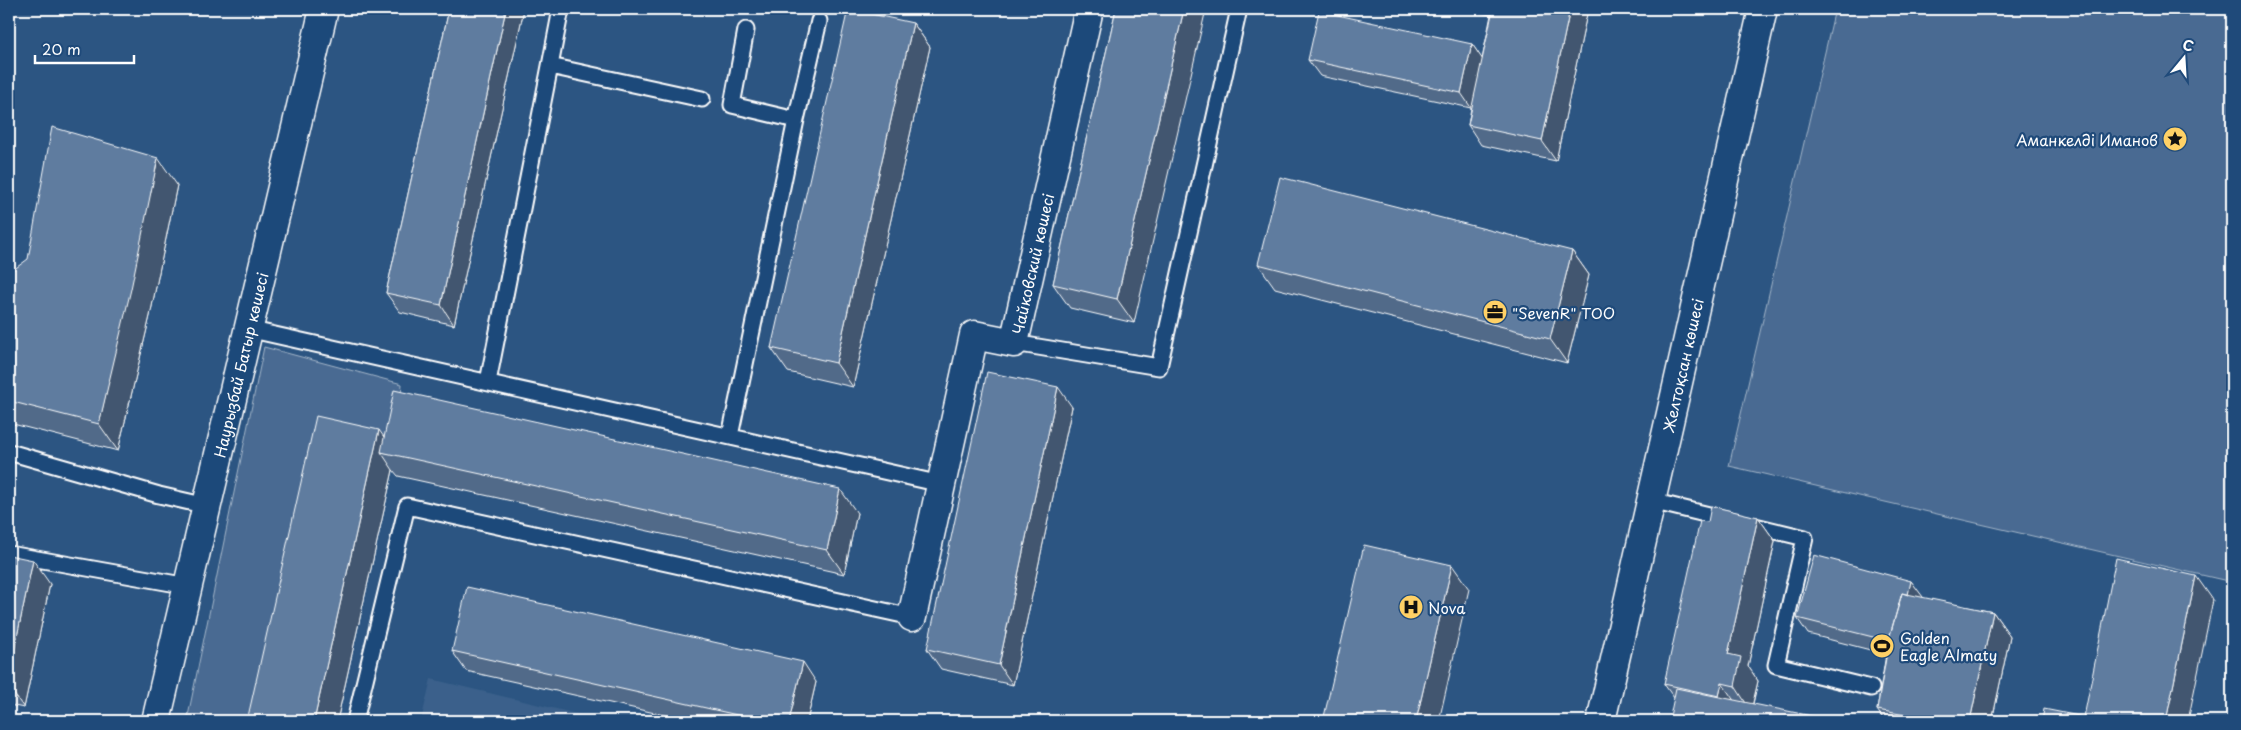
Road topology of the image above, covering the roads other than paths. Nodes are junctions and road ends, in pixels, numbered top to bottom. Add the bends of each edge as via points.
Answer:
1 (324, 9) edge
2 (560, 9) edge
3 (1089, 9) edge
4 (1239, 9) edge
5 (1763, 9) edge
6 (819, 21) dead end
7 (746, 30) dead end
8 (550, 66) junction
9 (702, 99) dead end
10 (796, 120) junction
11 (248, 329) junction
12 (1014, 343) junction
13 (488, 382) junction
14 (730, 436) junction
15 (9, 452) edge
16 (941, 484) junction
17 (1651, 501) junction
18 (207, 506) junction
19 (9, 554) edge
20 (188, 586) junction
21 (912, 617) joint
22 (1871, 688) dead end
23 (156, 721) edge
24 (355, 721) edge
25 (1601, 721) edge

1 - 11 main road, Наурызбай Батыр көшесі
2 - 8 lane
3 - 12 main road, Чайковский көшесі
4 - 12 lane via 1159,367
5 - 17 main road, Желтоқсан көшесі
6 - 10 lane
7 - 10 lane via 732,105
8 - 9 lane
8 - 13 lane
10 - 14 lane
11 - 13 lane
11 - 18 main road, Наурызбай Батыр көшесі
12 - 16 main road, Чайковский көшесі via 974,335
13 - 14 lane
14 - 16 lane
15 - 18 lane
16 - 21 main road, Чайковский көшесі
17 - 22 lane via 1805,538 1776,665
17 - 25 main road, Желтоқсан көшесі
18 - 20 main road, Наурызбай Батыр көшесі
19 - 20 lane
20 - 23 main road, Наурызбай Батыр көшесі
21 - 24 lane via 407,506

